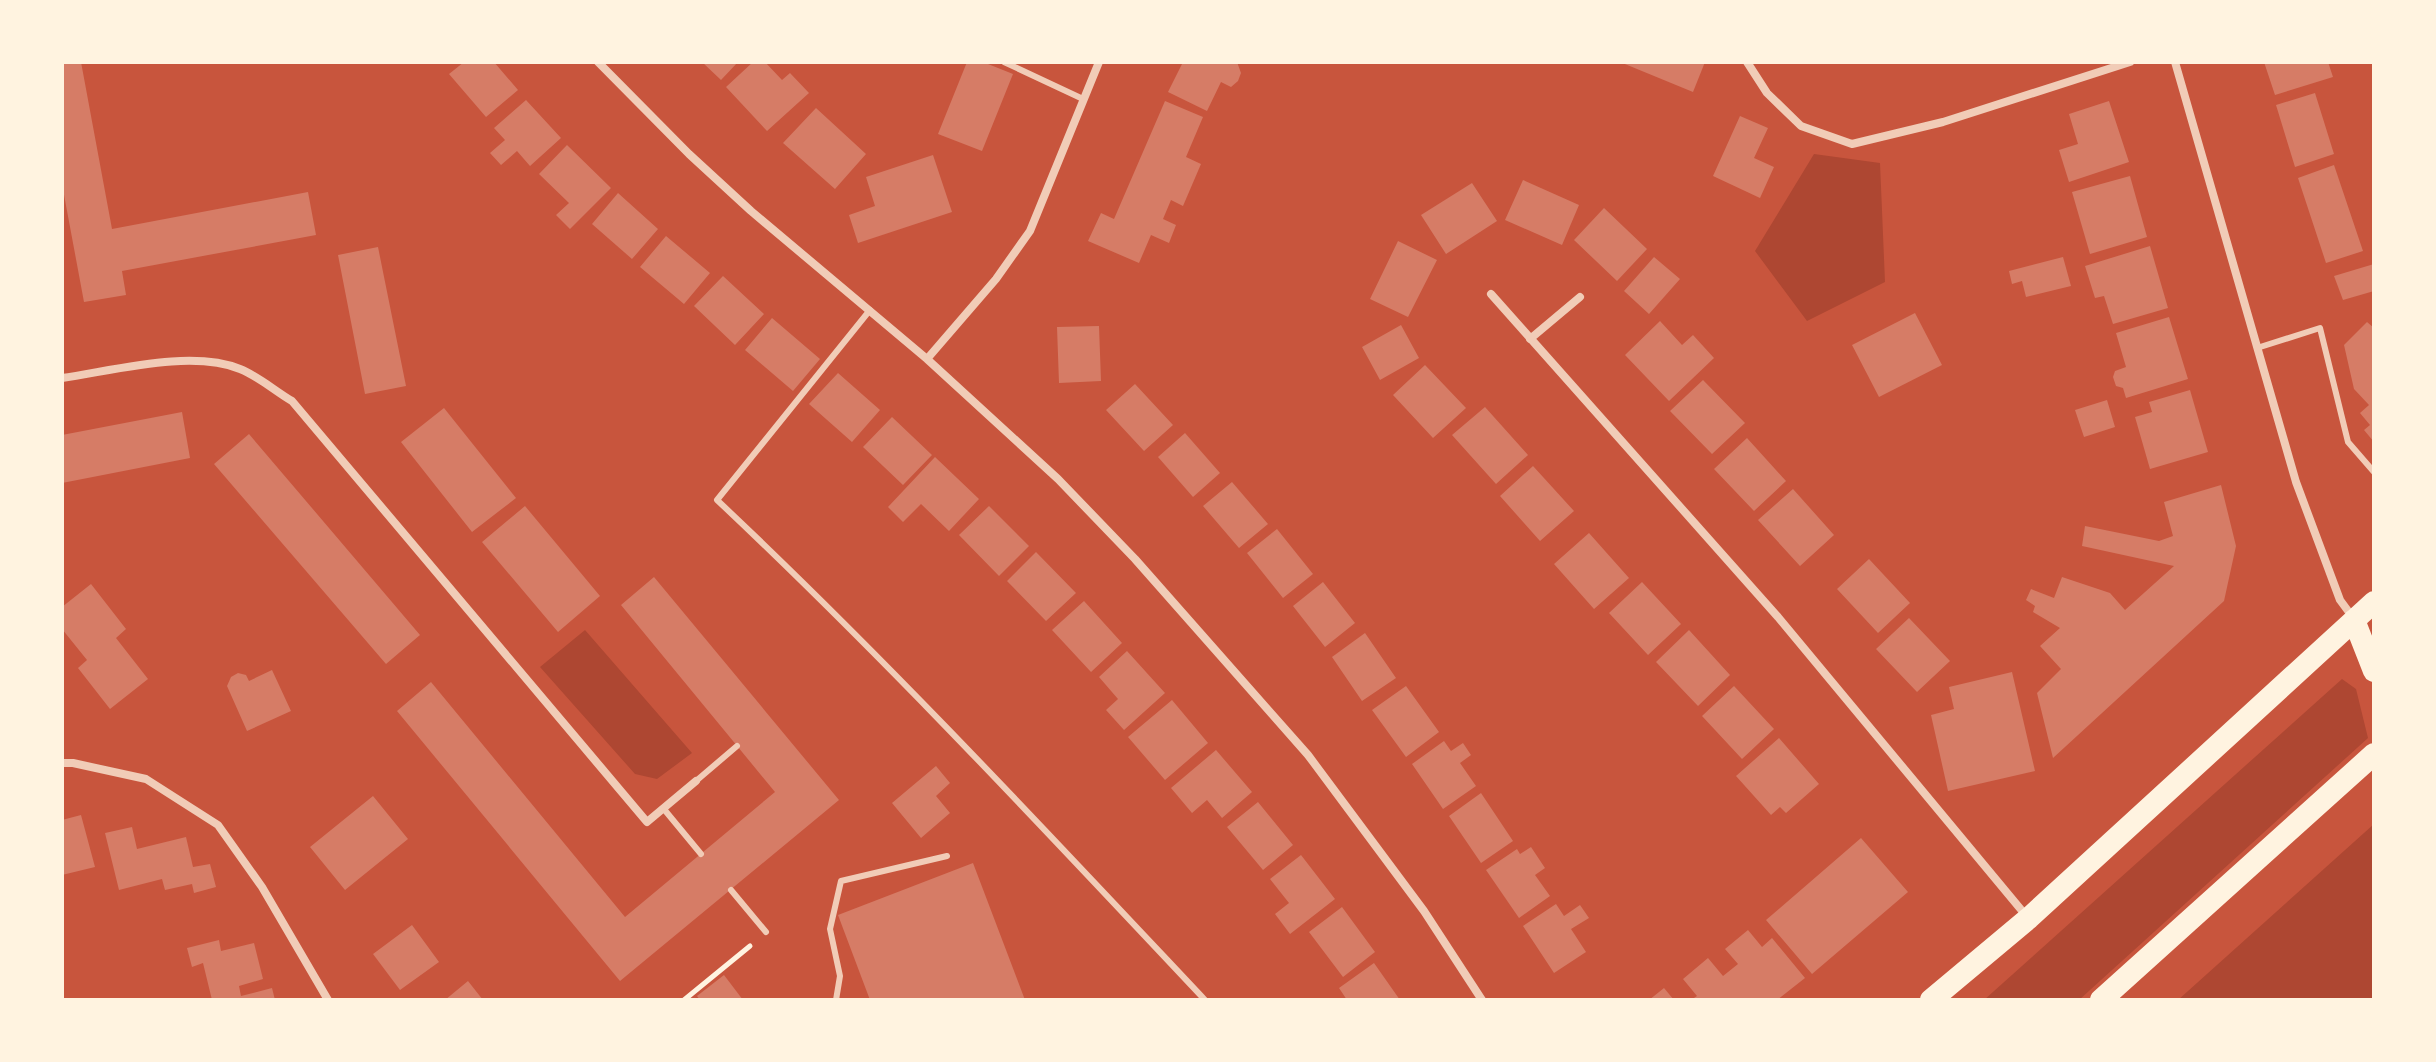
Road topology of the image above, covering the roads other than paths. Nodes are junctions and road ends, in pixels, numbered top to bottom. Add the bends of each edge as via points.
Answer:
1 (598, 62) edge
2 (1004, 62) edge
3 (1099, 62) edge
4 (1747, 62) edge
5 (2130, 62) edge
6 (2175, 62) edge
7 (1083, 99) junction
8 (1491, 294) dead end
9 (1580, 297) dead end
10 (870, 310) junction
11 (1530, 339) junction
12 (2257, 348) junction
13 (927, 359) junction
14 (62, 378) edge
15 (2374, 472) edge
16 (2374, 602) edge
17 (2354, 620) junction
18 (2374, 671) edge
19 (737, 746) dead end
20 (2374, 754) edge
21 (62, 763) edge
22 (696, 781) joint
23 (663, 808) junction
24 (701, 854) dead end
25 (947, 856) dead end
26 (731, 890) dead end
27 (2029, 918) junction
28 (766, 932) road end
29 (328, 1000) edge
30 (836, 1000) edge
31 (1205, 1000) edge
32 (1482, 1000) edge
33 (1931, 1000) edge
34 (2101, 1000) edge

1 - 10 street via 751,211
2 - 7 lane
3 - 7 street
4 - 5 street via 1767,93 1801,126 1852,144 1943,122
6 - 12 street
7 - 13 street via 1030,231
8 - 11 street
9 - 11 street
10 - 13 street
10 - 31 lane via 717,500 957,736
11 - 27 street via 1778,617
12 - 15 lane via 2320,328 2348,442
12 - 17 street via 2296,482 2340,600
13 - 32 street via 1058,479 1308,755 1424,911
14 - 23 street via 204,361 239,368 292,401 647,822
16 - 17 highway
17 - 18 highway
17 - 27 highway
19 - 22 lane
20 - 34 highway
21 - 29 street via 146,779 218,825 262,887
22 - 23 street
23 - 24 lane
25 - 30 lane via 841,881 830,929 840,976
26 - 28 lane
27 - 33 highway

